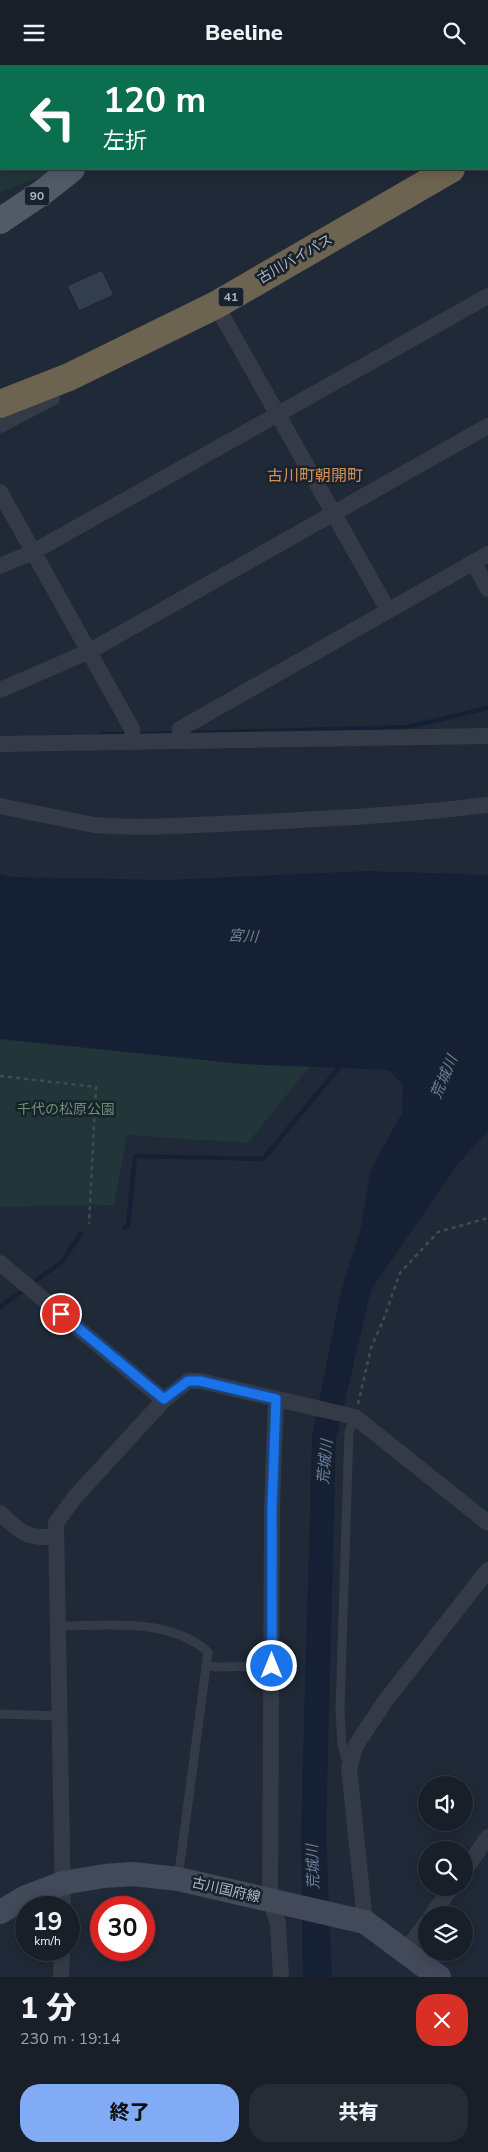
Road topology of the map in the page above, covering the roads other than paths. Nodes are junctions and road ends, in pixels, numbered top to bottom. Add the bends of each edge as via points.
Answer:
1 (71, 170) edge
2 (449, 170) edge
3 (0, 221) edge
4 (488, 296) edge
5 (216, 305) junction
6 (52, 398) dead end
7 (0, 405) edge
8 (276, 414) junction
9 (0, 425) edge
10 (488, 426) edge
11 (0, 492) edge
12 (334, 514) junction
13 (33, 552) junction
14 (488, 554) edge
15 (473, 562) junction
16 (0, 566) edge
17 (488, 589) edge
18 (388, 611) junction
19 (90, 651) junction
20 (0, 690) edge
21 (180, 735) junction
22 (133, 736) junction
23 (488, 737) edge
24 (0, 744) edge
25 (488, 805) edge
26 (0, 806) edge
27 (0, 1263) edge
28 (164, 1399) junction
29 (280, 1401) junction
30 (355, 1417) junction
31 (0, 1513) edge
32 (488, 1523) edge
33 (55, 1537) junction
34 (488, 1570) edge
35 (57, 1626) junction
36 (206, 1665) junction
37 (272, 1666) junction
38 (0, 1714) edge
39 (59, 1716) junction
40 (349, 1768) junction
41 (488, 1837) edge
42 (473, 1858) edge
43 (178, 1879) junction
44 (63, 1883) junction
45 (63, 1896) edge
46 (274, 1902) junction
47 (0, 1912) edge
48 (362, 1921) junction
49 (418, 1934) edge
50 (405, 1952) junction
51 (62, 1961) edge
52 (61, 1977) edge
53 (281, 1977) edge
54 (439, 1977) edge

1 - 3 main road, 90
2 - 5 highway, 古川バイパス / 41
4 - 8 street
5 - 7 highway, 古川バイパス / 41 via 68,377
5 - 8 street
6 - 9 street
8 - 12 street
8 - 13 street
10 - 12 street
11 - 13 street
12 - 18 street
12 - 19 street
13 - 16 street
13 - 19 street
14 - 15 street
15 - 17 street
15 - 18 street
18 - 21 street
19 - 20 street
19 - 22 street
21 - 22 street
21 - 23 street
22 - 24 street
25 - 26 street via 363,818 118,826 94,825
27 - 28 street
28 - 29 street via 188,1381 200,1381
28 - 33 street via 60,1516
29 - 30 street
29 - 37 street via 272,1507
30 - 32 street
30 - 40 lane via 349,1432 340,1710 342,1745
31 - 33 street via 23,1534 37,1538
33 - 35 street
34 - 40 street via 386,1700 356,1745
35 - 36 lane via 162,1629 198,1643 208,1653
35 - 39 street
36 - 37 lane
36 - 43 lane
37 - 46 street
38 - 39 lane
39 - 44 street
40 - 48 street
41 - 42 street
43 - 44 main road, 古川国府線 via 104,1876
43 - 46 main road, 古川国府線
44 - 45 street
44 - 47 main road, 古川国府線 via 26,1897
46 - 48 main road, 古川国府線
46 - 53 street
48 - 50 main road, 古川国府線
49 - 50 street
50 - 54 main road, 古川国府線
51 - 52 street

